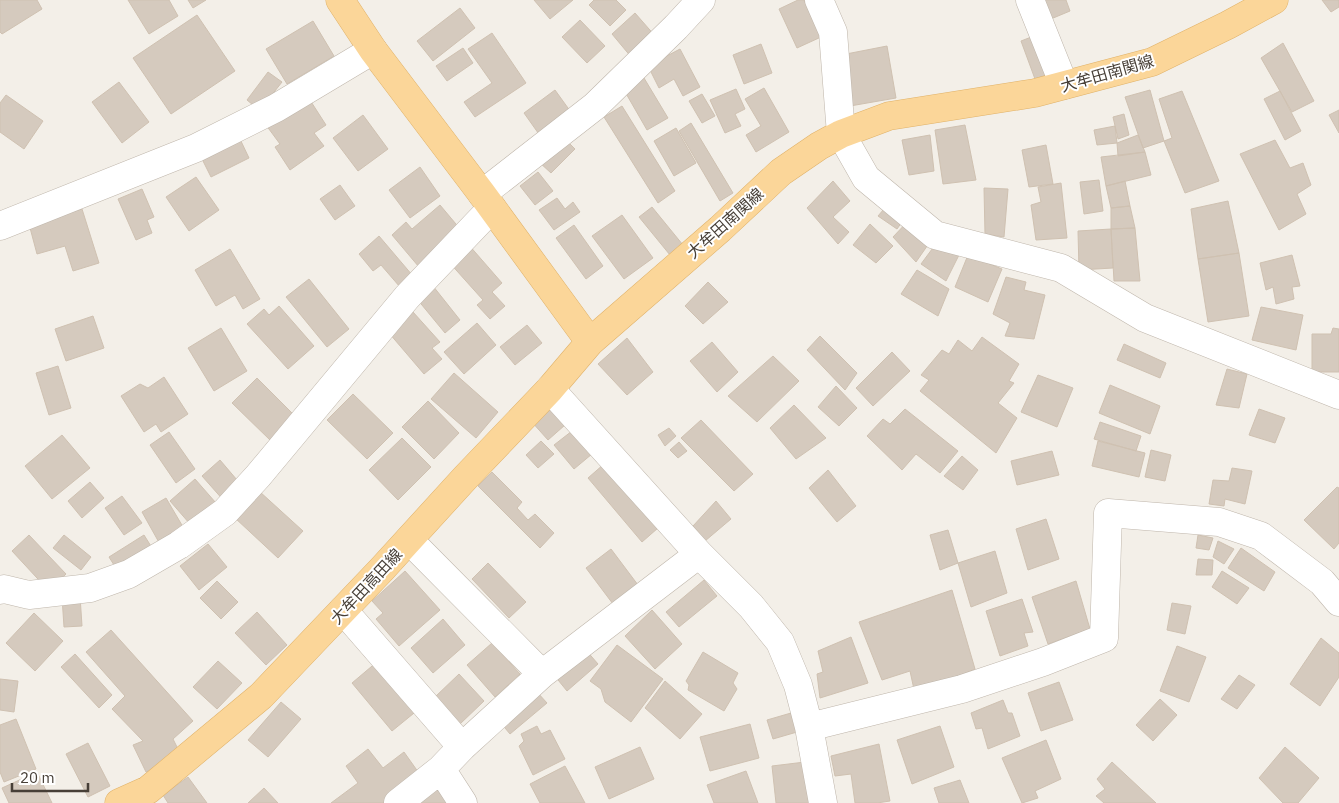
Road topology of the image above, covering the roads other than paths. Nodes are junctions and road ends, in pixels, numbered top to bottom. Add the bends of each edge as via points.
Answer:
1 (340, 0) edge
2 (701, 0) edge
3 (819, 0) edge
4 (1030, 0) edge
5 (1274, 0) edge
6 (373, 50) junction
7 (1064, 85) junction
8 (841, 134) junction
9 (487, 201) junction
10 (0, 226) edge
11 (590, 342) junction
12 (550, 389) junction
13 (1339, 396) edge
14 (409, 540) junction
15 (699, 554) junction
16 (0, 590) edge
17 (1339, 602) edge
18 (343, 610) junction
19 (542, 674) junction
20 (809, 727) junction
21 (462, 747) junction
22 (441, 769) junction
23 (151, 797) edge
24 (118, 803) edge
25 (398, 803) edge
26 (463, 803) edge
27 (823, 803) edge

1 - 6 main road
2 - 9 street via 595,106
3 - 8 street via 833,32
4 - 7 street
5 - 7 main road, 大牟田南関線 via 1152,62
6 - 9 main road
6 - 10 street via 276,108 196,148
7 - 8 main road, 大牟田南関線 via 1034,93 889,116
8 - 11 main road, 大牟田南関線 via 781,172 720,230
8 - 13 street via 866,178 935,235 1061,268 1145,318
9 - 11 main road
9 - 16 street via 225,512 179,545 129,574 90,588 29,595
11 - 12 main road, 大牟田高田線
12 - 14 main road, 大牟田高田線
12 - 15 street
14 - 18 main road, 大牟田高田線
14 - 19 street
15 - 19 street
15 - 20 street via 751,606 780,642 798,685
17 - 20 street via 1322,582 1261,536 1219,522 1108,513 1104,638 962,689
18 - 21 street
18 - 23 main road, 大牟田高田線 via 260,696
19 - 21 street
20 - 27 street
21 - 22 street
22 - 25 street
22 - 26 street
23 - 24 main road, 大牟田高田線

